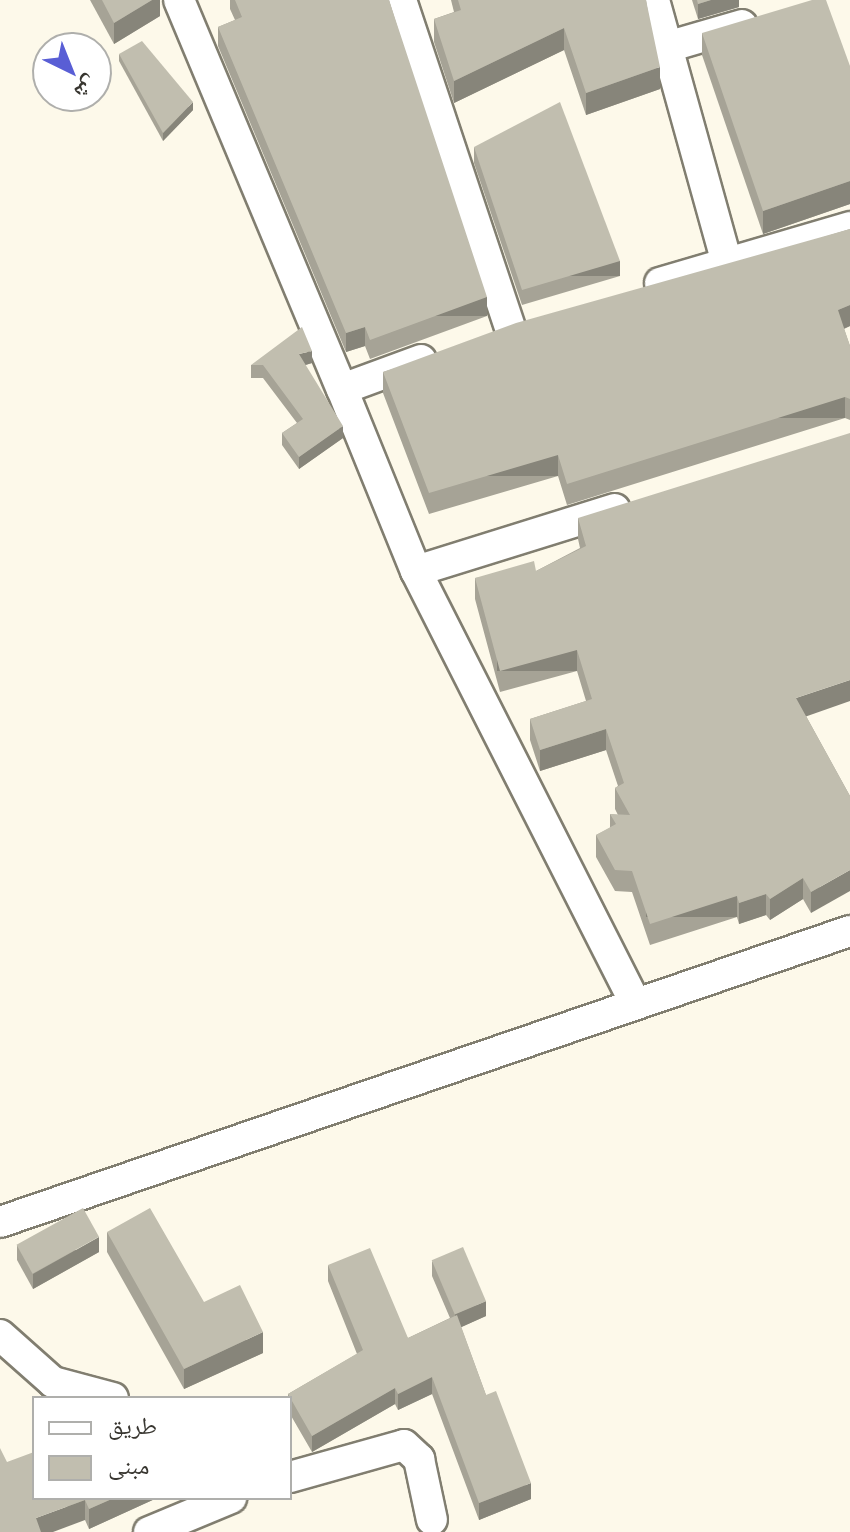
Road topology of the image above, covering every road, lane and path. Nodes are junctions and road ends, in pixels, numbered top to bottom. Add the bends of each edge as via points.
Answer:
1 (179, 0) edge
2 (401, 0) edge
3 (654, 0) edge
4 (767, 17) edge
5 (667, 47) junction
6 (850, 227) edge
7 (727, 263) junction
8 (626, 293) edge
9 (539, 319) edge
10 (482, 338) junction
11 (342, 389) junction
12 (641, 501) edge
13 (416, 571) junction
14 (850, 931) edge
15 (635, 1003) junction
16 (0, 1222) edge
17 (0, 1335) edge
18 (106, 1396) edge
19 (292, 1476) edge
20 (221, 1500) edge
21 (432, 1520) dead end
22 (149, 1532) edge

1 - 11 street
2 - 10 street
3 - 5 street
4 - 5 street
5 - 7 street
6 - 7 street
7 - 8 street
9 - 10 street
10 - 11 street
11 - 13 street
12 - 13 street
13 - 15 street
14 - 15 street
15 - 16 street
17 - 18 street via 53,1382
19 - 21 street via 404,1445 419,1459
20 - 22 street

